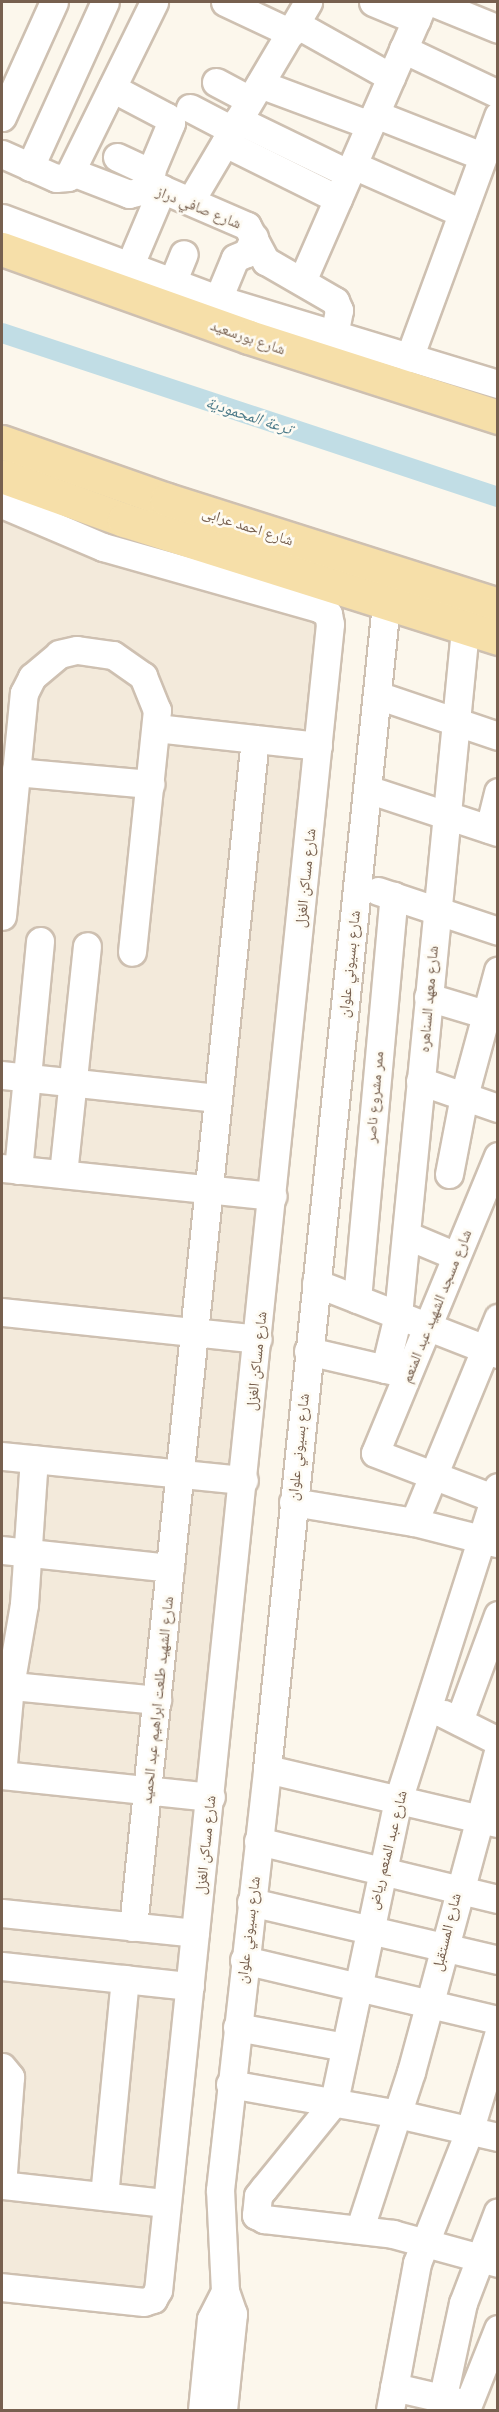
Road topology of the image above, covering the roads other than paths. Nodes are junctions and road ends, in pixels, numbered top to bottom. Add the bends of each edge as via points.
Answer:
1 (54, 2) edge
2 (105, 2) edge
3 (154, 2) edge
4 (225, 2) edge
5 (373, 2) edge
6 (424, 8) edge
7 (298, 20) edge
8 (498, 29) edge
9 (403, 49) junction
10 (391, 77) junction
11 (216, 82) dead end
12 (112, 88) junction
13 (498, 94) edge
14 (190, 108) dead end
15 (241, 116) junction
16 (498, 116) edge
17 (2, 117) edge
18 (373, 119) junction
19 (2, 154) edge
20 (482, 156) junction
21 (117, 157) dead end
22 (30, 166) junction
23 (351, 170) junction
24 (72, 172) junction
25 (152, 184) junction
26 (338, 200) junction
27 (191, 201) junction
28 (462, 213) junction
29 (2, 218) edge
30 (254, 238) junction
31 (2, 249) edge
32 (184, 254) dead end
33 (129, 267) junction
34 (302, 281) junction
35 (172, 283) junction
36 (218, 299) junction
37 (334, 335) junction
38 (409, 358) junction
39 (498, 384) edge
40 (498, 417) edge
41 (2, 442) edge
42 (2, 476) edge
43 (2, 504) edge
44 (386, 603) junction
45 (498, 605) edge
46 (465, 629) junction
47 (498, 638) edge
48 (377, 695) junction
49 (454, 721) junction
50 (156, 728) junction
51 (498, 736) edge
52 (255, 739) junction
53 (318, 746) junction
54 (15, 772) junction
55 (150, 784) junction
56 (367, 789) junction
57 (498, 792) edge
58 (445, 815) junction
59 (493, 831) edge
60 (357, 884) junction
61 (394, 896) junction
62 (435, 910) junction
63 (2, 916) edge
64 (498, 931) edge
65 (40, 941) dead end
66 (87, 946) dead end
67 (132, 952) dead end
68 (498, 971) edge
69 (428, 998) junction
70 (491, 1016) edge
71 (14, 1076) edge
72 (73, 1083) junction
73 (420, 1091) junction
74 (335, 1092) junction
75 (374, 1096) junction
76 (464, 1096) junction
77 (218, 1098) junction
78 (498, 1108) edge
79 (498, 1156) edge
80 (413, 1160) junction
81 (10, 1169) edge
82 (450, 1173) junction
83 (63, 1174) junction
84 (209, 1190) junction
85 (273, 1196) junction
86 (486, 1204) edge
87 (406, 1235) junction
88 (456, 1256) junction
89 (316, 1283) junction
90 (357, 1299) junction
91 (2, 1312) edge
92 (398, 1315) junction
93 (498, 1318) edge
94 (427, 1327) junction
95 (194, 1332) junction
96 (258, 1339) junction
97 (308, 1351) junction
98 (491, 1352) edge
99 (396, 1371) junction
100 (2, 1456) edge
101 (34, 1459) junction
102 (180, 1474) junction
103 (433, 1476) junction
104 (244, 1480) junction
105 (496, 1495) edge
106 (293, 1502) junction
107 (414, 1522) junction
108 (489, 1541) edge
109 (14, 1551) edge
110 (170, 1568) junction
111 (498, 1615) edge
112 (6, 1685) edge
113 (157, 1700) junction
114 (427, 1705) junction
115 (459, 1721) junction
116 (498, 1741) edge
117 (498, 1751) edge
118 (267, 1769) junction
119 (2, 1775) edge
120 (147, 1790) junction
121 (211, 1797) junction
122 (398, 1800) junction
123 (487, 1821) edge
124 (258, 1841) junction
125 (381, 1870) junction
126 (457, 1889) junction
127 (498, 1899) edge
128 (251, 1902) junction
129 (2, 1913) edge
130 (133, 1926) junction
131 (368, 1930) junction
132 (195, 1933) junction
133 (442, 1947) junction
134 (244, 1960) junction
135 (498, 1960) edge
136 (2, 1966) edge
137 (125, 1979) junction
138 (190, 1986) junction
139 (356, 1986) junction
140 (428, 2004) junction
141 (498, 2020) edge
142 (237, 2027) junction
143 (498, 2035) edge
144 (345, 2047) junction
145 (2, 2067) edge
146 (230, 2084) junction
147 (334, 2103) junction
148 (398, 2114) junction
149 (470, 2129) junction
150 (498, 2137) edge
151 (2, 2186) edge
152 (220, 2190) junction
153 (104, 2196) junction
154 (258, 2196) junction
155 (166, 2203) junction
156 (498, 2212) edge
157 (360, 2228) junction
158 (424, 2241) junction
159 (488, 2259) edge
160 (2, 2287) edge
161 (225, 2291) junction
162 (498, 2329) edge
163 (442, 2396) junction
164 (392, 2399) edge
165 (470, 2409) edge
166 (202, 2410) edge
167 (223, 2410) edge

1 - 17 street
2 - 22 street
3 - 12 street
4 - 7 street
5 - 6 street
6 - 8 street
6 - 9 street
7 - 10 street
7 - 15 street
9 - 10 street
9 - 13 street
10 - 18 street
11 - 15 street
12 - 24 street
12 - 25 street via 169,119 170,130
14 - 15 street
15 - 18 street
15 - 23 street
15 - 26 street
15 - 27 street
16 - 20 street
18 - 20 street
18 - 23 street
19 - 22 street
20 - 28 street
21 - 25 street
22 - 24 street via 56,178
23 - 26 street
23 - 28 street
24 - 25 street, شارع صافي دراز via 129,194
25 - 27 street, شارع صافي دراز
25 - 33 street
26 - 34 street
27 - 30 street, شارع صافي دراز via 247,226
28 - 38 street
29 - 33 street, شارع بورسعيد
30 - 34 street, شارع صافي دراز via 266,261
30 - 36 street via 247,253 235,258
31 - 40 main road, شارع بورسعيد via 249,338
32 - 35 street
33 - 35 street, شارع بورسعيد
34 - 37 street, شارع صافي دراز via 338,305
35 - 36 street, شارع بورسعيد
36 - 37 street, شارع بورسعيد
37 - 38 street, شارع بورسعيد
38 - 39 street, شارع بورسعيد
41 - 45 main road, شارع احمد عرابى via 167,500
42 - 44 main road via 124,520
43 - 53 street, شارع مساكن الغزل via 103,547 324,610 330,624
44 - 46 main road
44 - 48 street, شارع بسيوني علوان
46 - 47 main road
46 - 49 street, شارع معهد السناهره
48 - 49 street
48 - 56 street, شارع بسيوني علوان
49 - 51 street
49 - 58 street, شارع معهد السناهره
50 - 52 street
50 - 54 street via 153,692 130,663 95,651 59,654 38,670 24,693
50 - 55 street
52 - 53 street
52 - 77 street, شارع الشهيد طلعت ابراهيم عبد الحميد
53 - 85 street, شارع مساكن الغزل
54 - 55 street
54 - 63 street
55 - 67 street
56 - 58 street
56 - 60 street, شارع بسيوني علوان
57 - 59 street
58 - 59 street
58 - 62 street, شارع معهد السناهره
60 - 61 street
60 - 74 street, شارع بسيوني علوان
61 - 62 street
61 - 75 street, ممر مشروع ناصر
62 - 64 street
62 - 69 street, شارع معهد السناهره
65 - 71 street
66 - 72 street
68 - 70 street
69 - 70 street
69 - 73 street, شارع معهد السناهره
70 - 76 street
71 - 72 street
71 - 81 street
72 - 77 street
72 - 83 street
73 - 75 street
73 - 76 street
73 - 80 street, شارع معهد السناهره
74 - 75 street
74 - 89 street, شارع بسيوني علوان
75 - 90 street, ممر مشروع ناصر
76 - 78 street
76 - 82 street
77 - 84 street, شارع الشهيد طلعت ابراهيم عبد الحميد
79 - 86 street, شارع مسجد الشهيد عبد المنعم
80 - 82 street
80 - 87 street, شارع معهد السناهره
81 - 83 street
82 - 86 street
83 - 84 street
84 - 85 street
84 - 95 street, شارع الشهيد طلعت ابراهيم عبد الحميد
85 - 96 street, شارع مساكن الغزل
86 - 88 street, شارع مسجد الشهيد عبد المنعم
87 - 88 street
87 - 92 street, شارع معهد السناهره
88 - 94 street, شارع مسجد الشهيد عبد المنعم
89 - 90 street
89 - 97 street, شارع بسيوني علوان
90 - 92 street
91 - 95 street
92 - 94 street
92 - 99 street, شارع معهد السناهره
93 - 98 street
94 - 98 street
94 - 99 street, شارع مسجد الشهيد عبد المنعم
95 - 96 street
95 - 102 street, شارع الشهيد طلعت ابراهيم عبد الحميد
96 - 104 street, شارع مساكن الغزل
97 - 99 street
97 - 106 street, شارع بسيوني علوان
98 - 103 street
99 - 103 street, شارع مسجد الشهيد عبد المنعم via 376,1455
100 - 101 street
101 - 102 street
101 - 109 street
102 - 104 street
102 - 110 street, شارع الشهيد طلعت ابراهيم عبد الحميد
103 - 105 street
103 - 107 street
104 - 121 street, شارع مساكن الغزل
105 - 108 street, شارع عبد المنعم رياض
106 - 107 street
106 - 118 street, شارع بسيوني علوان
107 - 108 street
108 - 114 street, شارع عبد المنعم رياض
109 - 110 street
109 - 112 street via 22,1621
110 - 113 street, شارع الشهيد طلعت ابراهيم عبد الحميد
111 - 115 street
112 - 113 street
112 - 119 street
113 - 120 street, شارع الشهيد طلعت ابراهيم عبد الحميد
114 - 115 street
114 - 122 street, شارع عبد المنعم رياض
115 - 116 street
117 - 123 street, شارع المستقبل
118 - 122 street
118 - 124 street, شارع بسيوني علوان
119 - 120 street
120 - 121 street
120 - 130 street, شارع الشهيد طلعت ابراهيم عبد الحميد
121 - 132 street, شارع مساكن الغزل
122 - 123 street
122 - 125 street, شارع عبد المنعم رياض
123 - 126 street, شارع المستقبل
124 - 125 street
124 - 128 street, شارع بسيوني علوان
125 - 126 street
125 - 131 street, شارع عبد المنعم رياض
126 - 127 street
126 - 133 street, شارع المستقبل
128 - 131 street
128 - 134 street, شارع بسيوني علوان
129 - 130 street
130 - 132 street
131 - 133 street
131 - 139 street, شارع عبد المنعم رياض
132 - 138 street, شارع مساكن الغزل
133 - 135 street
133 - 140 street, شارع المستقبل
134 - 139 street
134 - 142 street, شارع بسيوني علوان
136 - 137 street
137 - 138 street
137 - 153 street
138 - 155 street, شارع مساكن الغزل
139 - 140 street
139 - 144 street, شارع عبد المنعم رياض
140 - 141 street
140 - 148 street, شارع المستقبل
142 - 144 street
142 - 146 street, شارع بسيوني علوان
143 - 149 street
144 - 147 street, شارع عبد المنعم رياض
145 - 151 street via 10,2077
146 - 147 street
146 - 152 street, شارع بسيوني علوان
147 - 148 street
147 - 154 street, شارع عبد المنعم رياض
148 - 149 street
148 - 157 street, شارع المستقبل
149 - 150 street
149 - 158 street
151 - 153 street
152 - 154 street
152 - 161 street, شارع بسيوني علوان
153 - 155 street
154 - 157 street via 256,2215 260,2218
155 - 160 street, شارع مساكن الغزل via 158,2290 149,2302
156 - 159 street
157 - 158 street
158 - 159 street
158 - 164 street via 412,2282
159 - 163 street via 454,2330
161 - 166 street, شارع بسيوني علوان via 211,2319
161 - 167 street, شارع بسيوني علوان via 233,2314
162 - 165 street
163 - 164 street
163 - 165 street

